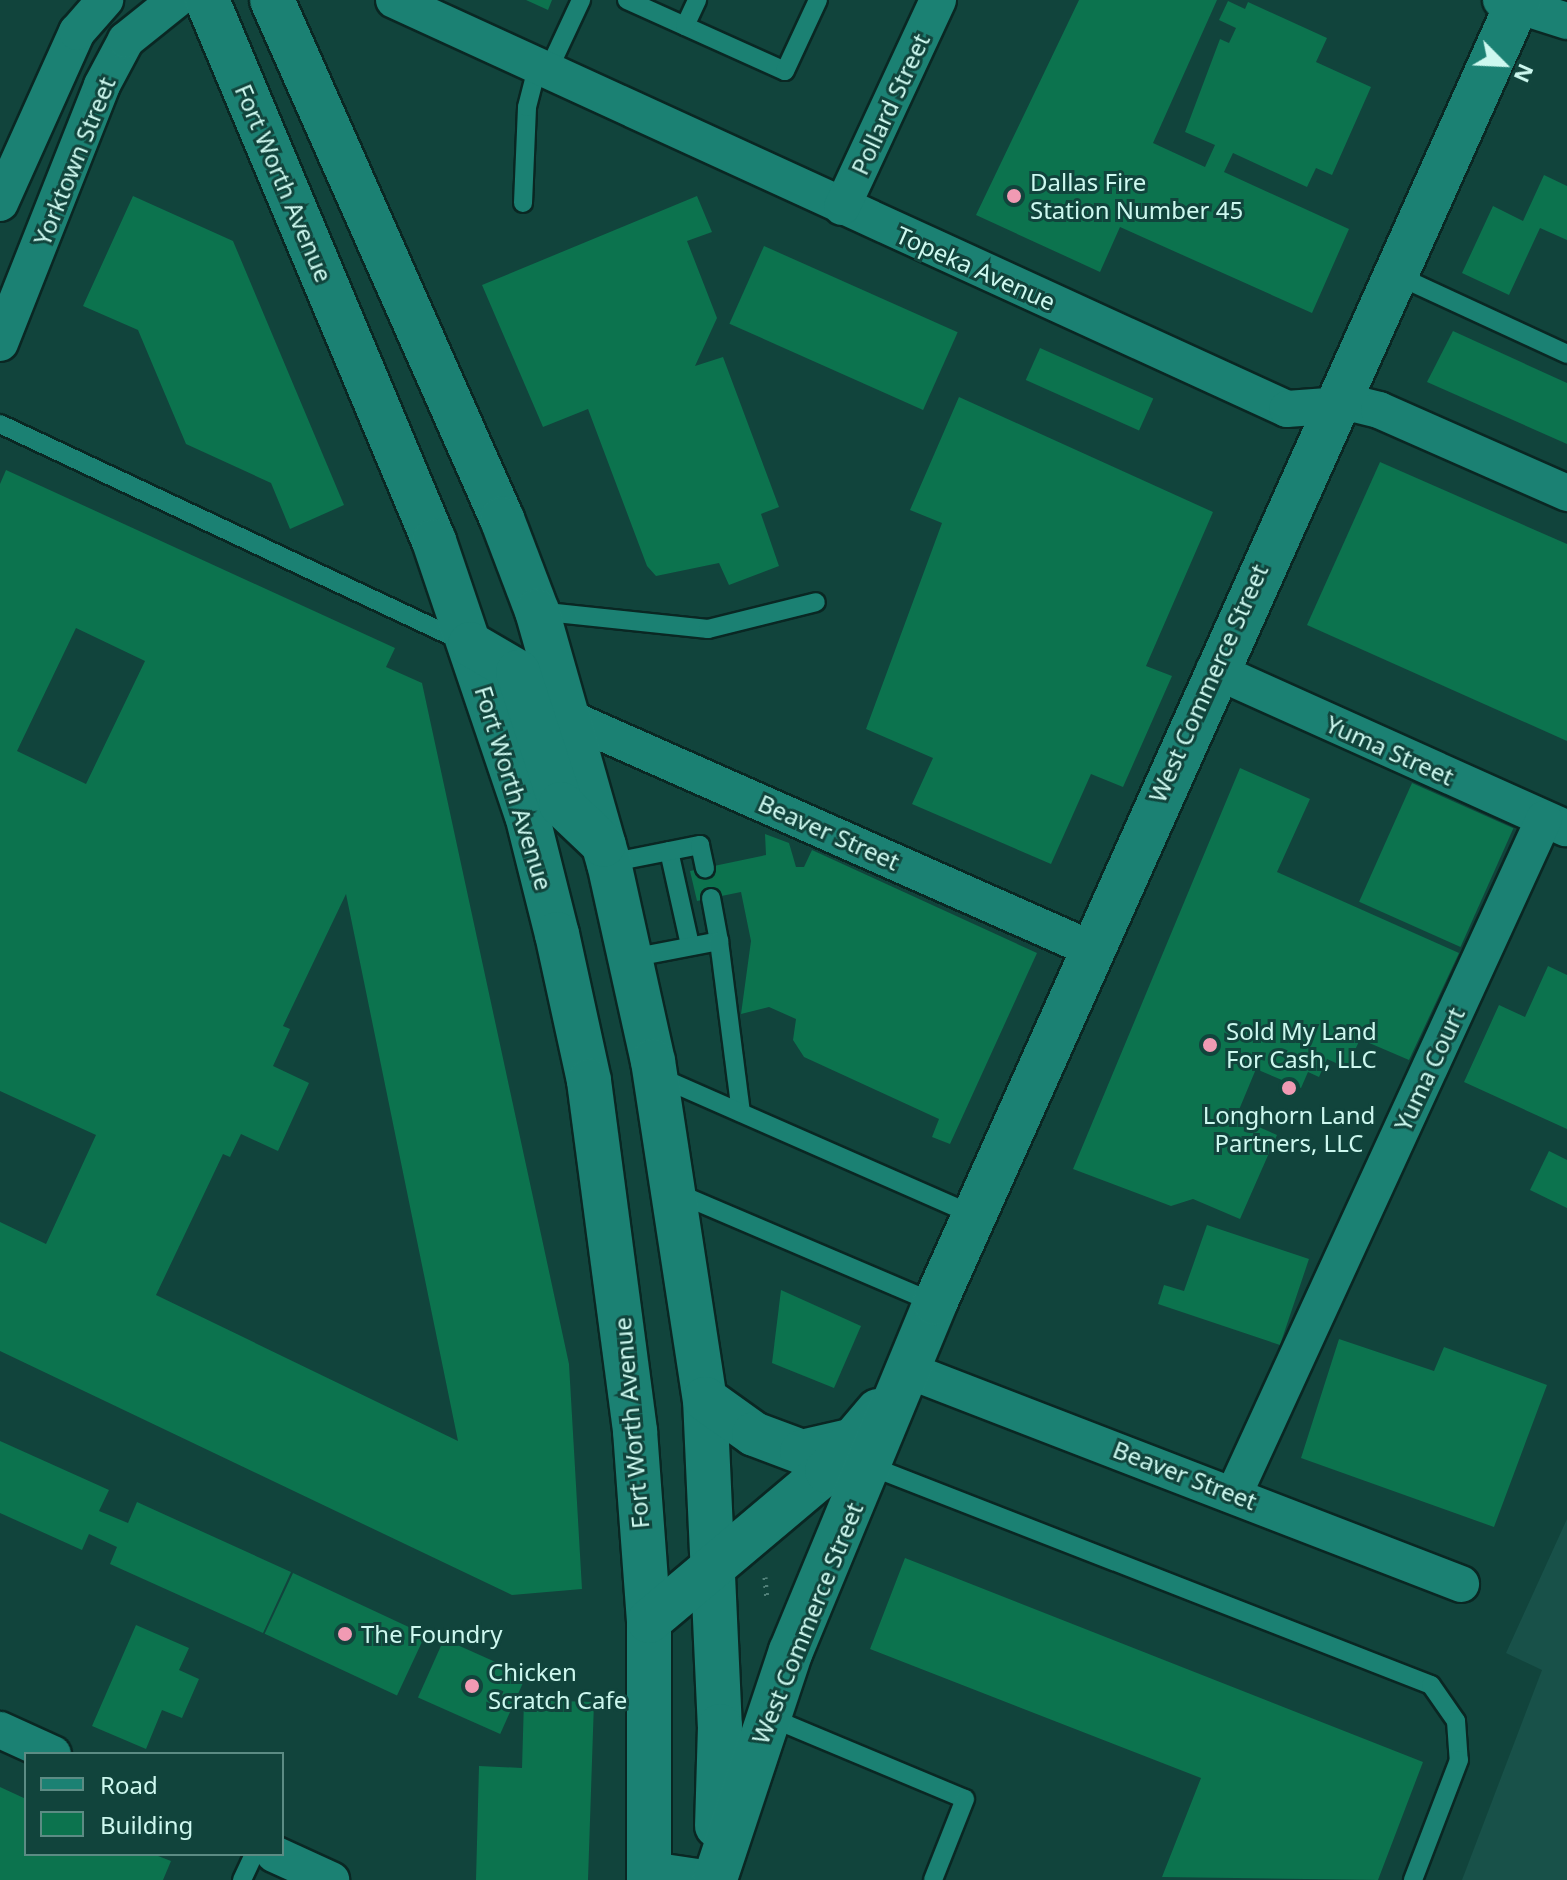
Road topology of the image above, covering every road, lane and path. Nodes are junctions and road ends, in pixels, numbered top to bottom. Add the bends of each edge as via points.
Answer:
1 (105, 0) edge
2 (176, 0) edge
3 (207, 0) edge
4 (272, 0) edge
5 (394, 0) edge
6 (581, 0) edge
7 (627, 0) edge
8 (697, 0) edge
9 (818, 0) edge
10 (938, 0) edge
11 (1512, 2) edge
12 (1567, 21) edge
13 (685, 26) junction
14 (542, 71) junction
15 (0, 203) edge
16 (523, 203) dead end
17 (842, 207) junction
18 (1394, 274) junction
19 (0, 343) edge
20 (1567, 354) edge
21 (1334, 406) junction
22 (0, 424) edge
23 (1567, 493) edge
24 (816, 602) dead end
25 (537, 611) junction
26 (470, 644) junction
27 (1214, 670) junction
28 (569, 718) junction
29 (1556, 824) edge
30 (669, 851) junction
31 (606, 854) junction
32 (705, 868) dead end
33 (711, 898) dead end
34 (719, 941) junction
35 (690, 945) junction
36 (1089, 948) junction
37 (631, 958) junction
38 (654, 1068) junction
39 (589, 1081) junction
40 (741, 1113) junction
41 (675, 1192) junction
42 (973, 1215) junction
43 (935, 1303) junction
44 (695, 1341) junction
45 (626, 1354) junction
46 (907, 1370) junction
47 (705, 1399) junction
48 (864, 1452) junction
49 (1234, 1494) junction
50 (715, 1562) junction
51 (1461, 1584) dead end
52 (649, 1621) junction
53 (767, 1716) junction
54 (0, 1730) edge
55 (49, 1752) edge
56 (253, 1856) edge
57 (278, 1856) edge
58 (650, 1875) edge
59 (242, 1880) edge
60 (331, 1880) edge
61 (716, 1880) edge
62 (933, 1880) edge
63 (1413, 1880) edge

1 - 15 street, Yorktown Street via 77,32
2 - 19 street, Yorktown Street via 126,40 102,85
3 - 26 main road, Fort Worth Avenue
4 - 25 main road
5 - 14 street, Topeka Avenue
6 - 14 lane
7 - 13 lane
8 - 13 lane
9 - 13 lane via 785,71
10 - 17 street, Pollard Street
11 - 12 street
11 - 18 main road, West Commerce Street
14 - 16 lane via 527,107
14 - 17 street, Topeka Avenue
17 - 21 street, Topeka Avenue via 1287,409
18 - 20 lane
18 - 21 main road, West Commerce Street
21 - 23 street, Topeka Avenue via 1379,410
21 - 27 main road, West Commerce Street
22 - 26 lane
24 - 25 lane via 708,629
25 - 28 main road
26 - 31 main road via 518,672 561,804
26 - 39 main road, Fort Worth Avenue via 527,815
27 - 29 street, Yuma Street
27 - 36 main road, West Commerce Street
28 - 31 main road
28 - 36 street, Beaver Street
29 - 49 street, Yuma Court
30 - 31 lane
30 - 32 lane via 700,845
30 - 35 lane
31 - 37 main road
33 - 34 lane
34 - 35 lane
34 - 40 lane
35 - 37 lane
36 - 42 main road, West Commerce Street
37 - 38 main road
38 - 39 main road
38 - 40 lane
38 - 41 main road
39 - 45 main road, Fort Worth Avenue
40 - 42 lane
41 - 43 lane
41 - 44 main road
42 - 43 main road, West Commerce Street
43 - 46 main road, West Commerce Street
44 - 45 main road
44 - 47 main road
45 - 52 main road, Fort Worth Avenue
46 - 48 main road, West Commerce Street
46 - 49 street, Beaver Street
47 - 48 main road via 754,1434 802,1452
47 - 50 main road
48 - 50 main road, West Commerce Street
48 - 53 main road, West Commerce Street
48 - 63 lane via 1431,1685 1456,1721 1459,1760
49 - 51 street, Beaver Street
50 - 52 main road, West Commerce Street
50 - 61 main road, West Commerce Street via 720,1726
52 - 58 main road
53 - 61 main road, West Commerce Street
53 - 62 lane via 965,1799
54 - 55 street
56 - 59 lane
57 - 60 street
58 - 61 street

